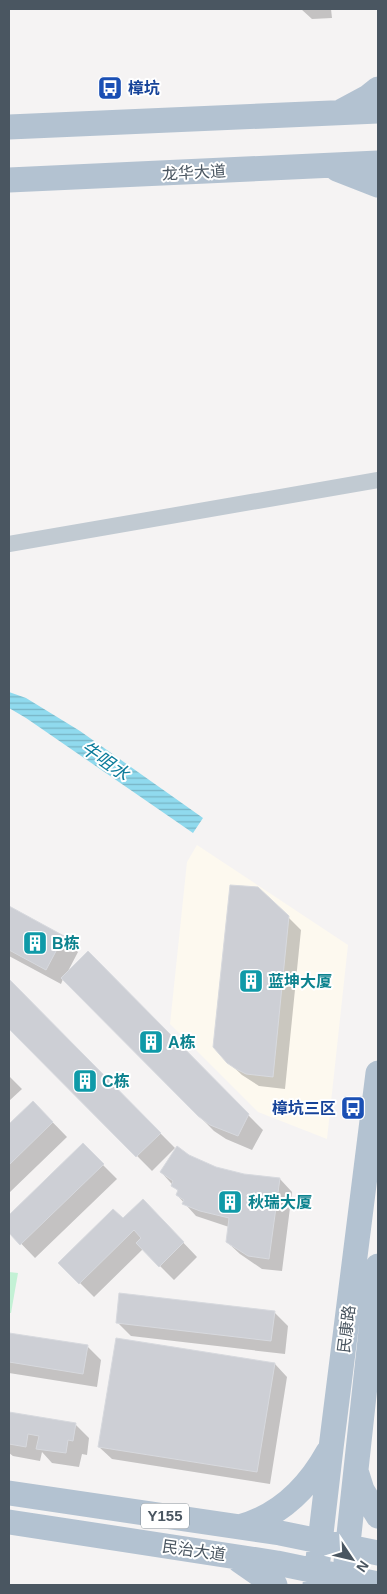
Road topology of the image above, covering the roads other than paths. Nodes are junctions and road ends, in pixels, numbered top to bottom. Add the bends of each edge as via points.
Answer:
1 (378, 89) edge
2 (378, 111) edge
3 (338, 113) junction
4 (9, 127) edge
5 (378, 163) edge
6 (328, 166) junction
7 (9, 180) edge
8 (378, 186) edge
9 (378, 480) edge
10 (9, 544) edge
11 (378, 1073) edge
12 (378, 1266) edge
13 (331, 1448) junction
14 (356, 1468) junction
15 (9, 1493) edge
16 (378, 1516) edge
17 (9, 1522) edge
18 (238, 1527) junction
19 (320, 1541) junction
20 (348, 1546) junction
21 (378, 1552) edge
22 (229, 1555) junction
23 (316, 1578) edge
24 (344, 1581) edge
25 (378, 1584) edge
26 (276, 1585) edge

1 - 3 main road
2 - 3 main road
3 - 4 main road
5 - 6 main road, 龙华大道
6 - 7 main road, 龙华大道
6 - 8 main road
9 - 10 street
11 - 13 main road, 民康路
12 - 14 main road, 民康路
13 - 18 main road via 318,1470 290,1501 257,1522
13 - 19 main road, 民康路
14 - 16 main road via 362,1490
14 - 20 main road, 民康路
15 - 18 main road, 民治大道 / Y155
17 - 22 main road, 民治大道 / Y155
18 - 19 main road, 民治大道 / Y155
19 - 20 main road, 民治大道 / Y155
19 - 23 main road, 民康路
20 - 21 main road, 民治大道 / Y155
20 - 24 main road, 民康路
22 - 23 main road, 民治大道 / Y155
22 - 26 main road
23 - 24 main road, 民治大道 / Y155
24 - 25 main road, 民治大道 / Y155

